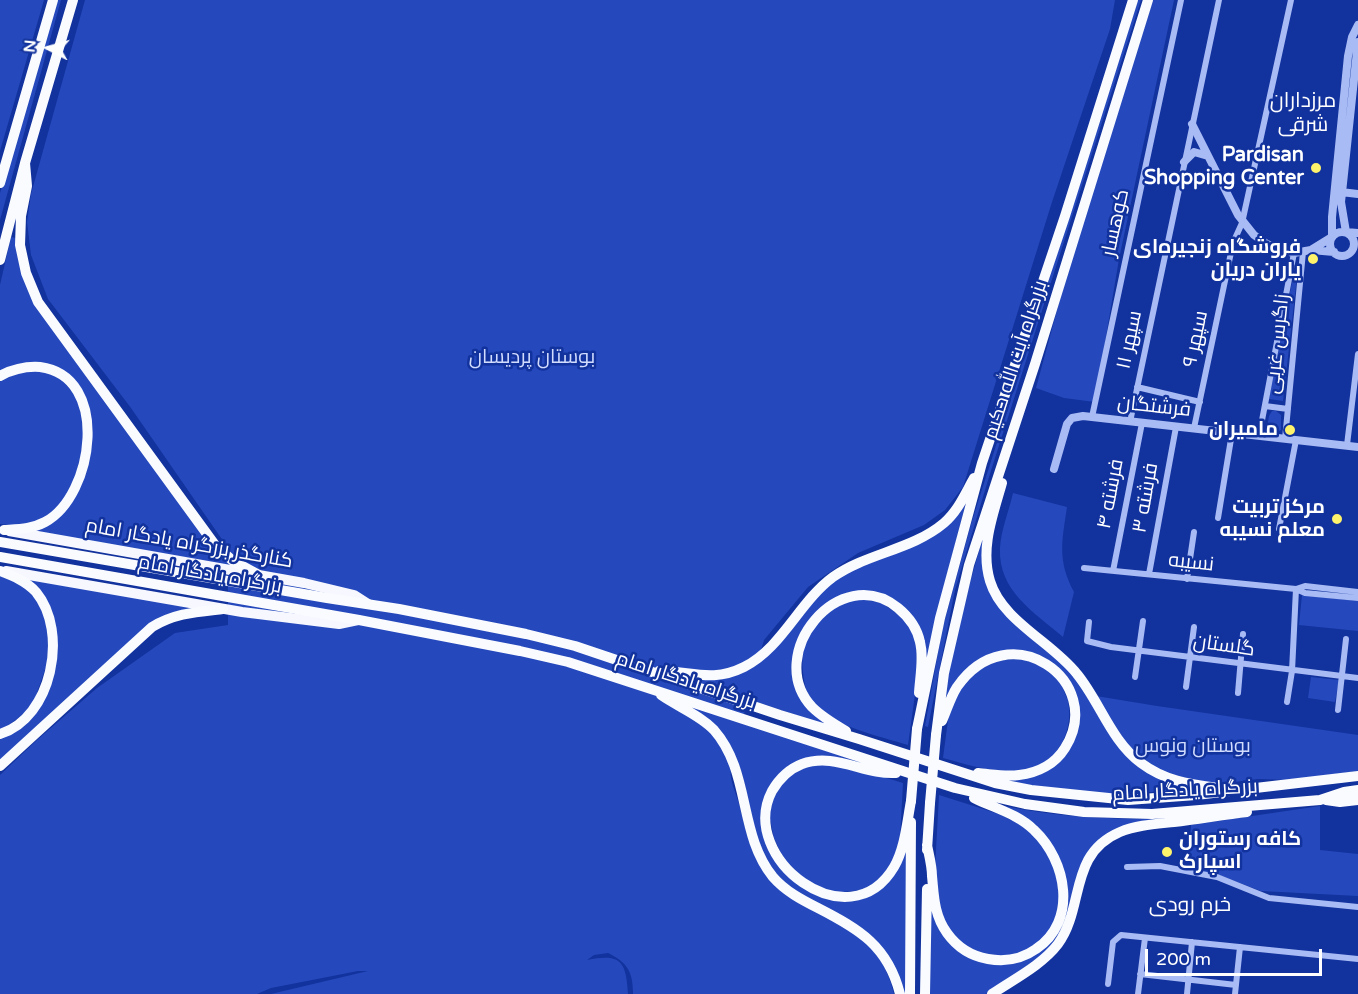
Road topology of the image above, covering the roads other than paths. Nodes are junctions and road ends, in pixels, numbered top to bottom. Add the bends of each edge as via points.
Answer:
1 (53, 0) edge
2 (73, 0) edge
3 (1133, 0) edge
4 (1148, 0) edge
5 (1181, 0) edge
6 (1219, 0) edge
7 (1291, 0) edge
8 (1358, 25) edge
9 (1358, 42) edge
10 (1192, 124) junction
11 (1208, 156) junction
12 (1184, 162) junction
13 (25, 163) junction
14 (0, 183) edge
15 (1341, 192) junction
16 (1358, 194) edge
17 (1342, 215) junction
18 (1332, 217) junction
19 (1242, 222) junction
20 (1346, 232) junction
21 (1358, 234) edge
22 (1332, 237) junction
23 (1355, 248) edge
24 (1303, 252) junction
25 (1334, 252) junction
26 (0, 260) edge
27 (1358, 354) edge
28 (1035, 364) junction
29 (0, 376) edge
30 (1137, 387) junction
31 (1200, 402) junction
32 (1265, 406) junction
33 (1288, 409) junction
34 (1092, 417) junction
35 (1130, 422) junction
36 (1142, 423) junction
37 (1176, 427) junction
38 (1194, 428) junction
39 (1232, 433) junction
40 (1259, 436) junction
41 (1285, 439) junction
42 (1296, 440) junction
43 (1347, 446) junction
44 (1358, 447) edge
45 (982, 463) junction
46 (1054, 469) dead end
47 (1218, 519) dead end
48 (1279, 529) dead end
49 (2, 530) edge
50 (1194, 532) dead end
51 (0, 542) edge
52 (0, 557) edge
53 (1084, 568) dead end
54 (0, 571) edge
55 (1113, 571) junction
56 (257, 574) junction
57 (1149, 574) junction
58 (1187, 579) junction
59 (1296, 590) junction
60 (1358, 591) edge
61 (1358, 598) edge
62 (368, 604) junction
63 (223, 609) junction
64 (359, 620) junction
65 (1143, 621) dead end
66 (1089, 622) dead end
67 (1194, 627) dead end
68 (1243, 634) dead end
69 (1346, 639) dead end
70 (1139, 651) junction
71 (1190, 658) junction
72 (1241, 664) junction
73 (653, 671) junction
74 (1292, 671) junction
75 (1343, 676) junction
76 (1135, 677) dead end
77 (1358, 678) edge
78 (1186, 687) dead end
79 (651, 689) junction
80 (1238, 693) dead end
81 (1287, 702) dead end
82 (1338, 710) dead end
83 (917, 729) junction
84 (0, 734) edge
85 (936, 735) junction
86 (859, 739) junction
87 (0, 766) edge
88 (958, 771) junction
89 (906, 772) junction
90 (1358, 776) edge
91 (955, 788) junction
92 (1233, 790) junction
93 (1358, 790) edge
94 (1320, 800) junction
95 (1358, 800) edge
96 (911, 801) junction
97 (1287, 803) junction
98 (927, 844) junction
99 (1127, 867) dead end
100 (1358, 907) edge
101 (1145, 938) junction
102 (1192, 942) junction
103 (1240, 947) junction
104 (1358, 958) edge
105 (1140, 974) junction
106 (1188, 980) junction
107 (1108, 984) dead end
108 (1236, 985) junction
109 (900, 994) edge
110 (910, 994) edge
111 (925, 994) edge
112 (992, 994) edge
113 (1138, 994) edge
114 (1187, 994) edge
115 (1235, 994) edge

1 - 14 highway
2 - 13 highway
3 - 45 highway, بزرگراه آیت الله حکیم
4 - 28 highway, بزرگراه آیت الله حکیم
5 - 34 street, کوهسار
6 - 10 street, سپهر ۱۱
7 - 19 street, سپهر ۹
8 - 18 street via 1348,56
9 - 15 street
10 - 11 street
10 - 12 street, سپهر ۱۱
11 - 12 street via 1194,152
11 - 19 street
12 - 30 street, سپهر ۱۱
13 - 26 highway
13 - 56 highway via 27,186 20,245 38,302 215,545 232,561
15 - 16 street
15 - 17 street
17 - 18 street via 1338,223
17 - 20 street
18 - 22 street
19 - 24 street via 1267,244
19 - 31 street, سپهر ۹ via 1233,243
20 - 21 street
20 - 22 street
20 - 23 street
22 - 24 street
22 - 25 street via 1330,245
23 - 25 street via 1345,255
24 - 25 street
24 - 32 street, زاگرس غربی
24 - 33 street, زاگرس غربی
27 - 43 street
28 - 85 highway, بزرگراه آیت الله حکیم via 961,593
28 - 92 highway via 988,535 987,571 995,594 1009,612 1078,674 1115,733 1139,761 1183,784
29 - 49 highway via 18,368 36,367 64,376 81,398 88,437 83,466 66,504 42,524
30 - 31 street
30 - 35 street, سپهر ۱۱
31 - 38 street, سپهر ۹
32 - 33 street
32 - 40 street, زاگرس غربی
33 - 41 street, زاگرس غربی
34 - 35 street, فرشتگان
34 - 46 street, فرشتگان via 1069,421
35 - 36 street, فرشتگان
36 - 37 street, فرشتگان
36 - 55 street, فرشته ۴
37 - 38 street, فرشتگان
37 - 57 street, فرشته ۳
38 - 39 street, فرشتگان
39 - 40 street, فرشتگان
39 - 47 street
40 - 41 street, فرشتگان
41 - 42 street, فرشتگان
42 - 43 street, فرشتگان
42 - 48 street
43 - 44 street, فرشتگان
45 - 73 highway via 959,506 944,522 916,540 866,559 833,577 753,662 716,676
45 - 83 highway, بزرگراه آیت الله حکیم via 940,618
49 - 56 main road, کنارگذر بزرگراه یادگار امام
50 - 58 street
51 - 62 highway, بزرگراه یادگار امام
52 - 64 highway, بزرگراه یادگار امام
53 - 55 street, نسیبه
54 - 63 main road
54 - 84 highway via 34,590 47,609 52,638 48,675 35,708 22,724
55 - 57 street, نسیبه
56 - 62 main road, کنارگذر بزرگراه یادگار امام via 354,595
57 - 58 street, نسیبه
58 - 59 street, نسیبه
59 - 60 street via 1305,586
59 - 61 street
59 - 74 street
62 - 73 highway, بزرگراه یادگار امام via 526,634
63 - 64 main road via 339,624
63 - 87 highway via 182,613 152,627
64 - 79 highway, بزرگراه یادگار امام via 530,653
65 - 70 street
66 - 70 street, گلستان via 1087,641
67 - 71 street
68 - 72 street
69 - 75 street
70 - 71 street, گلستان
70 - 76 street
71 - 72 street, گلستان
71 - 78 street
72 - 74 street, گلستان
72 - 80 street
73 - 86 highway, بزرگراه یادگار امام
74 - 75 street, گلستان
74 - 81 street
75 - 77 street, گلستان
75 - 82 street
79 - 89 highway, بزرگراه یادگار امام
79 - 109 highway via 704,721 723,742 737,771 754,844 776,880 871,941 893,972
83 - 86 highway via 922,658 915,627 905,614 886,601 850,597 828,607 812,622 802,640 796,667 801,689 812,706
83 - 96 highway, bridge
85 - 88 highway via 957,687 973,669 988,660 1013,654 1034,657 1064,681 1073,700 1074,722 1068,742 1055,760 1038,771 1019,775
85 - 98 highway, بزرگراه آیت الله حکیم, bridge
86 - 88 highway, بزرگراه یادگار امام
88 - 92 highway, بزرگراه یادگار امام via 1014,787 1117,800
89 - 91 highway, بزرگراه یادگار امام
89 - 96 highway via 887,773 827,760 802,764 786,773 774,788 767,806 766,827 781,861 802,882 828,895 854,896 882,883 894,866
90 - 92 highway, بزرگراه یادگار امام
91 - 97 highway, بزرگراه یادگار امام via 1025,804 1112,813 1152,814
91 - 98 highway via 1024,822 1052,853 1064,895 1061,917 1049,937 1030,953 1004,960 984,958 960,947 945,932 936,911
93 - 94 highway, بزرگراه یادگار امام
94 - 95 highway
94 - 97 highway, بزرگراه یادگار امام
96 - 110 highway
97 - 112 highway via 1252,812 1130,828 1112,836 1084,866 1068,922 1057,944 1038,963
98 - 111 highway
99 - 100 street via 1160,866 1217,877 1269,898
101 - 102 street
101 - 105 street
101 - 107 street via 1121,935 1113,942
102 - 103 street
102 - 106 street
103 - 104 street
103 - 108 street
105 - 106 street
105 - 113 street
106 - 108 street
106 - 114 street
108 - 115 street

